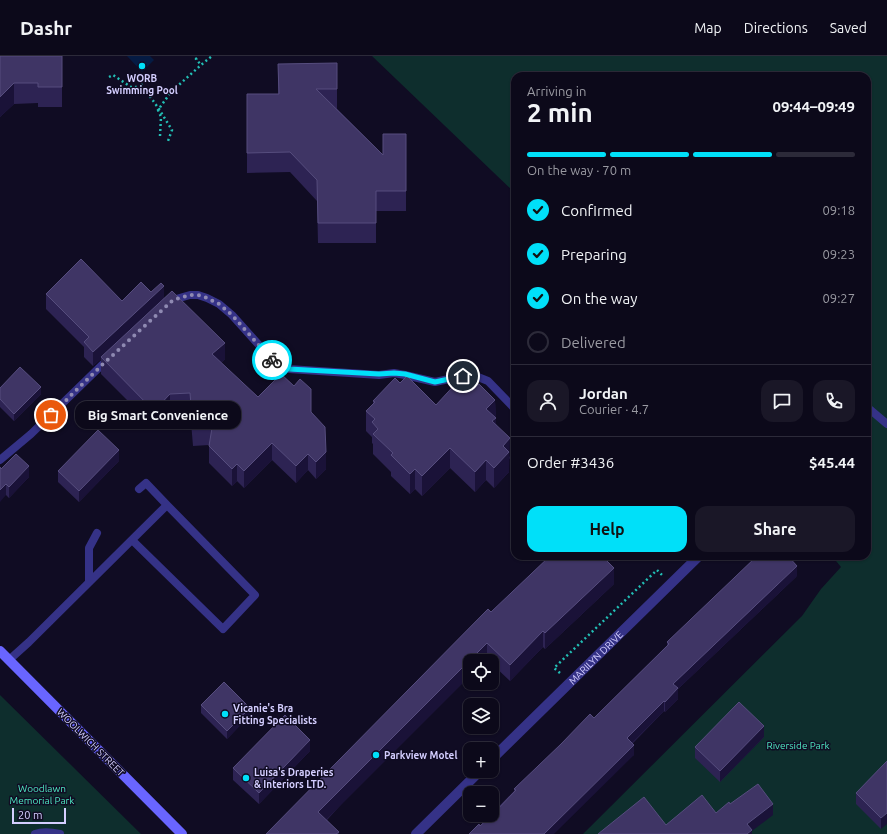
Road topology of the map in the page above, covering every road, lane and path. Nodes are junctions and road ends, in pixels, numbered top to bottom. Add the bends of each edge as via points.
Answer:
1 (212, 56) edge
2 (197, 58) dead end
3 (201, 64) junction
4 (109, 77) dead end
5 (141, 84) dead end
6 (143, 87) junction
7 (159, 109) junction
8 (160, 136) dead end
9 (168, 141) dead end
10 (163, 309) edge
11 (113, 355) edge
12 (504, 389) dead end
13 (511, 402) edge
14 (511, 405) edge
15 (871, 410) edge
16 (887, 424) edge
17 (0, 460) edge
18 (139, 490) dead end
19 (167, 505) junction
20 (96, 533) dead end
21 (132, 540) junction
22 (691, 560) edge
23 (89, 582) junction
24 (670, 584) junction
25 (0, 651) edge
26 (9, 660) junction
27 (570, 682) junction
28 (499, 752) edge
29 (473, 778) edge
30 (36, 834) edge
31 (60, 834) edge
32 (182, 834) edge
33 (416, 834) edge

1 - 3 path
2 - 3 path
3 - 7 path via 171,92
4 - 6 path via 113,75 132,87
5 - 6 path
6 - 7 path
7 - 8 path
7 - 9 path via 172,130
10 - 14 lane via 173,300 190,295 207,298 232,315 275,363 289,369 394,373 435,382 473,376 488,381
11 - 17 lane
12 - 13 lane
15 - 16 lane
18 - 19 lane via 146,482
19 - 21 lane
19 - 21 lane via 255,595 223,629
20 - 23 lane via 89,548
21 - 23 lane
22 - 24 street, MARILYN DRIVE
23 - 26 lane
24 - 27 street, MARILYN DRIVE
24 - 27 path via 657,570 554,668
25 - 26 main road, WOOLWICH STREET
26 - 32 main road, WOOLWICH STREET
27 - 28 street, MARILYN DRIVE
29 - 33 street
30 - 31 lane

